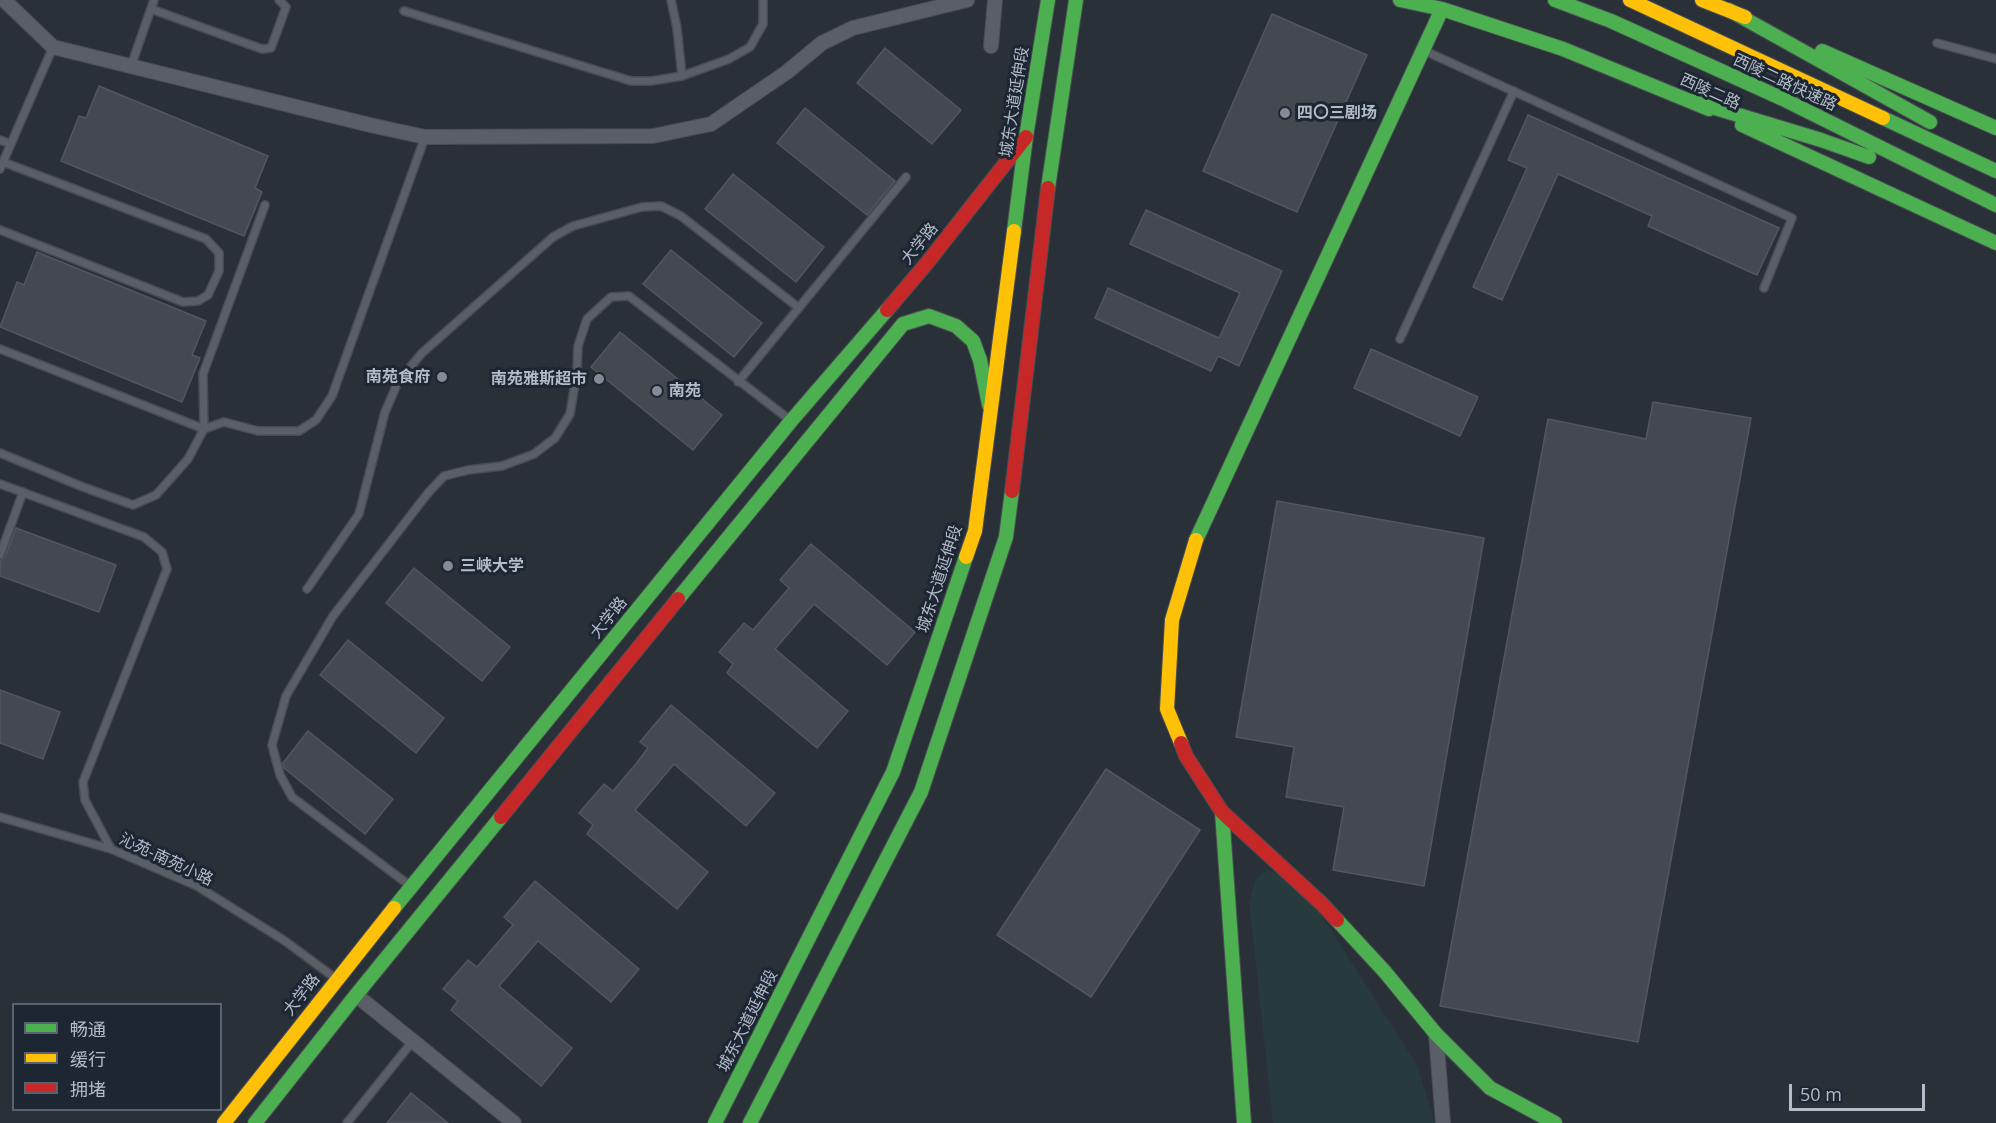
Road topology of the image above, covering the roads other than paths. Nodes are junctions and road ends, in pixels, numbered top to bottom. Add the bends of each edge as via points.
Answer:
1 (4, 0) edge
2 (154, 0) edge
3 (279, 0) edge
4 (671, 0) edge
5 (763, 0) edge
6 (966, 0) edge
7 (995, 0) edge
8 (1048, 0) edge
9 (1076, 0) edge
10 (1400, 0) edge
11 (1555, 0) edge
12 (1630, 0) edge
13 (1702, 0) edge
14 (151, 9) junction
15 (1442, 9) junction
16 (1729, 10) junction
17 (404, 11) dead end
18 (1937, 43) dead end
19 (991, 46) dead end
20 (53, 47) junction
21 (1422, 50) junction
22 (1996, 59) edge
23 (131, 66) junction
24 (682, 76) junction
25 (1514, 92) junction
26 (1692, 101) junction
27 (1996, 128) edge
28 (1941, 129) dead end
29 (425, 137) junction
30 (1026, 137) junction
31 (0, 140) edge
32 (1962, 140) dead end
33 (11, 144) junction
34 (1996, 159) edge
35 (2, 165) edge
36 (1996, 171) edge
37 (906, 177) dead end
38 (1978, 197) junction
39 (265, 205) dead end
40 (1996, 205) edge
41 (0, 230) edge
42 (1996, 243) edge
43 (1764, 288) dead end
44 (799, 308) junction
45 (1400, 339) dead end
46 (0, 349) edge
47 (738, 382) junction
48 (989, 408) junction
49 (791, 421) junction
50 (204, 429) junction
51 (0, 453) edge
52 (0, 484) edge
53 (23, 492) junction
54 (0, 555) edge
55 (307, 589) dead end
56 (1222, 812) junction
57 (0, 817) edge
58 (111, 849) junction
59 (411, 886) junction
60 (336, 978) junction
61 (356, 995) junction
62 (1436, 1034) junction
63 (412, 1042) junction
64 (224, 1123) edge
65 (255, 1123) edge
66 (347, 1123) edge
67 (514, 1123) edge
68 (715, 1123) edge
69 (750, 1123) edge
70 (1244, 1123) edge
71 (1443, 1123) edge
72 (1555, 1123) edge

1 - 20 street
2 - 14 lane
3 - 14 lane via 286,7 272,48 262,49
4 - 24 lane
5 - 24 lane via 763,24 750,47
6 - 29 street via 854,28 822,44 711,124 653,136
7 - 19 street
8 - 30 main road, 城东大道延伸段
9 - 69 main road via 1054,138 1006,537 921,792
10 - 15 main road, 西陵二路
11 - 38 main road, 西陵二路快速路 via 1611,21 1783,99
12 - 36 main road, 西陵二路快速路
13 - 16 main road
14 - 23 lane
15 - 21 main road
15 - 26 main road, 西陵二路 via 1563,50
16 - 27 main road
16 - 28 main road
17 - 24 lane via 631,81
18 - 22 lane
20 - 23 street
20 - 33 lane
21 - 25 lane
21 - 56 main road via 1196,541 1172,620 1167,709 1186,756
23 - 29 street
25 - 43 lane via 1792,218
25 - 45 lane
26 - 38 main road via 1821,140
26 - 42 main road, 西陵二路
29 - 50 lane via 332,396 316,420 299,431 258,431 224,422
30 - 48 main road, 城东大道延伸段
30 - 49 main road, 大学路 via 927,263
31 - 33 lane
32 - 34 main road
33 - 35 lane
35 - 41 lane via 206,239 219,253 219,271 208,295 198,302 183,302
37 - 44 lane
38 - 40 main road, 西陵二路快速路
39 - 50 lane via 203,374
44 - 47 lane
44 - 55 lane via 681,216 661,206 642,207 573,226 553,237 431,345 398,382 385,412 359,514
46 - 50 lane
47 - 49 lane
47 - 59 lane via 628,296 611,297 587,319 578,346 570,414 555,438 534,454 502,466 444,476 333,616 286,696 272,746 280,775 292,797
48 - 61 main road via 973,341 956,326 929,316 903,324
48 - 68 main road, 城东大道延伸段 via 975,531 893,772
49 - 59 main road, 大学路
50 - 51 lane via 188,459 156,495 133,504
52 - 53 lane
53 - 54 lane
53 - 58 lane via 144,537 162,552 167,569 83,782 84,800
56 - 62 main road via 1322,903
56 - 70 main road
57 - 58 lane, 沁苑-南苑小路
58 - 60 lane, 沁苑-南苑小路 via 197,886
59 - 60 main road, 大学路
60 - 64 main road, 大学路
61 - 63 street
61 - 65 main road
62 - 71 street
62 - 72 main road via 1490,1088
63 - 66 lane
63 - 67 street

